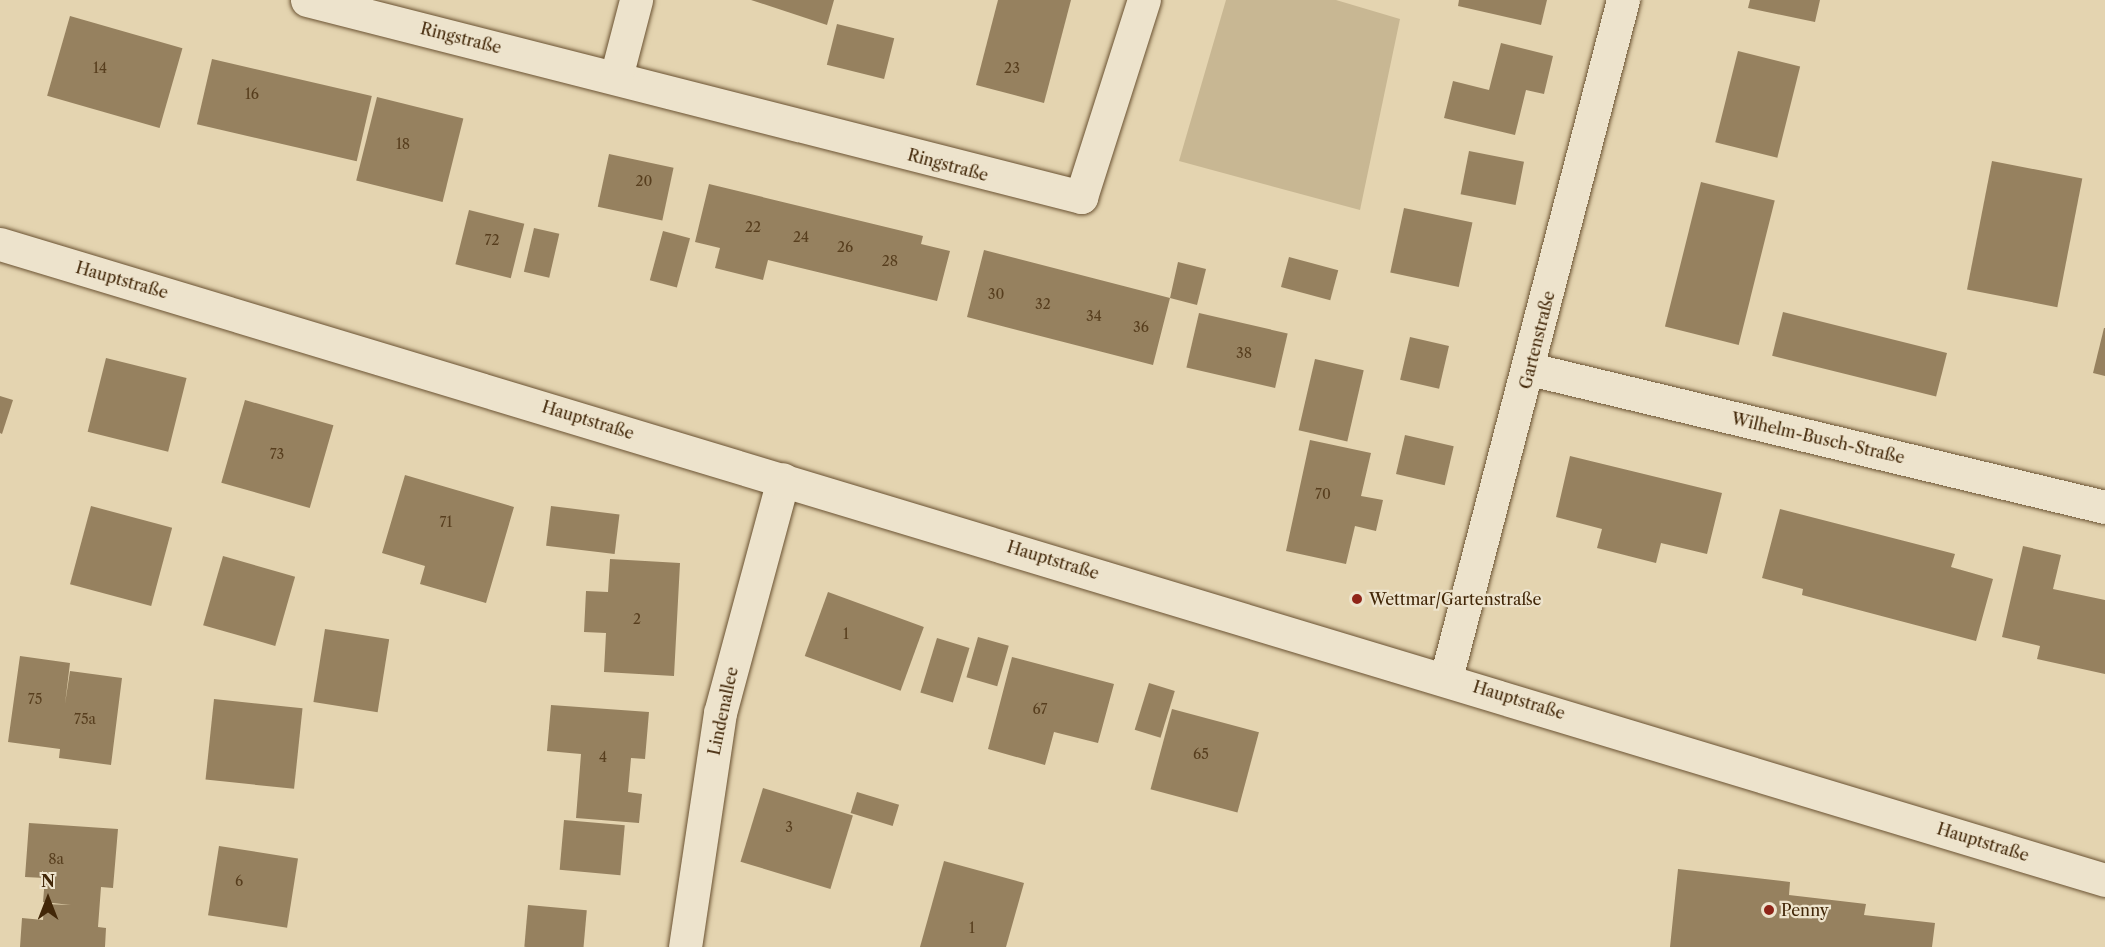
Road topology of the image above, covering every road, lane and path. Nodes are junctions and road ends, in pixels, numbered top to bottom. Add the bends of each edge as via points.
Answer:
1 (307, 0) edge
2 (636, 0) edge
3 (1144, 0) edge
4 (1623, 0) edge
5 (616, 77) junction
6 (0, 244) edge
7 (1530, 369) junction
8 (783, 480) junction
9 (2105, 507) edge
10 (1446, 678) junction
11 (2105, 880) edge
12 (685, 947) edge

1 - 5 street, Ringstraße
2 - 5 street
3 - 5 street, Ringstraße via 1081,197
4 - 7 street, Gartenstraße
6 - 8 street, Hauptstraße
7 - 9 street, Wilhelm-Busch-Straße
7 - 10 street, Gartenstraße
8 - 10 street, Hauptstraße
8 - 12 street, Lindenallee via 720,713
10 - 11 street, Hauptstraße

